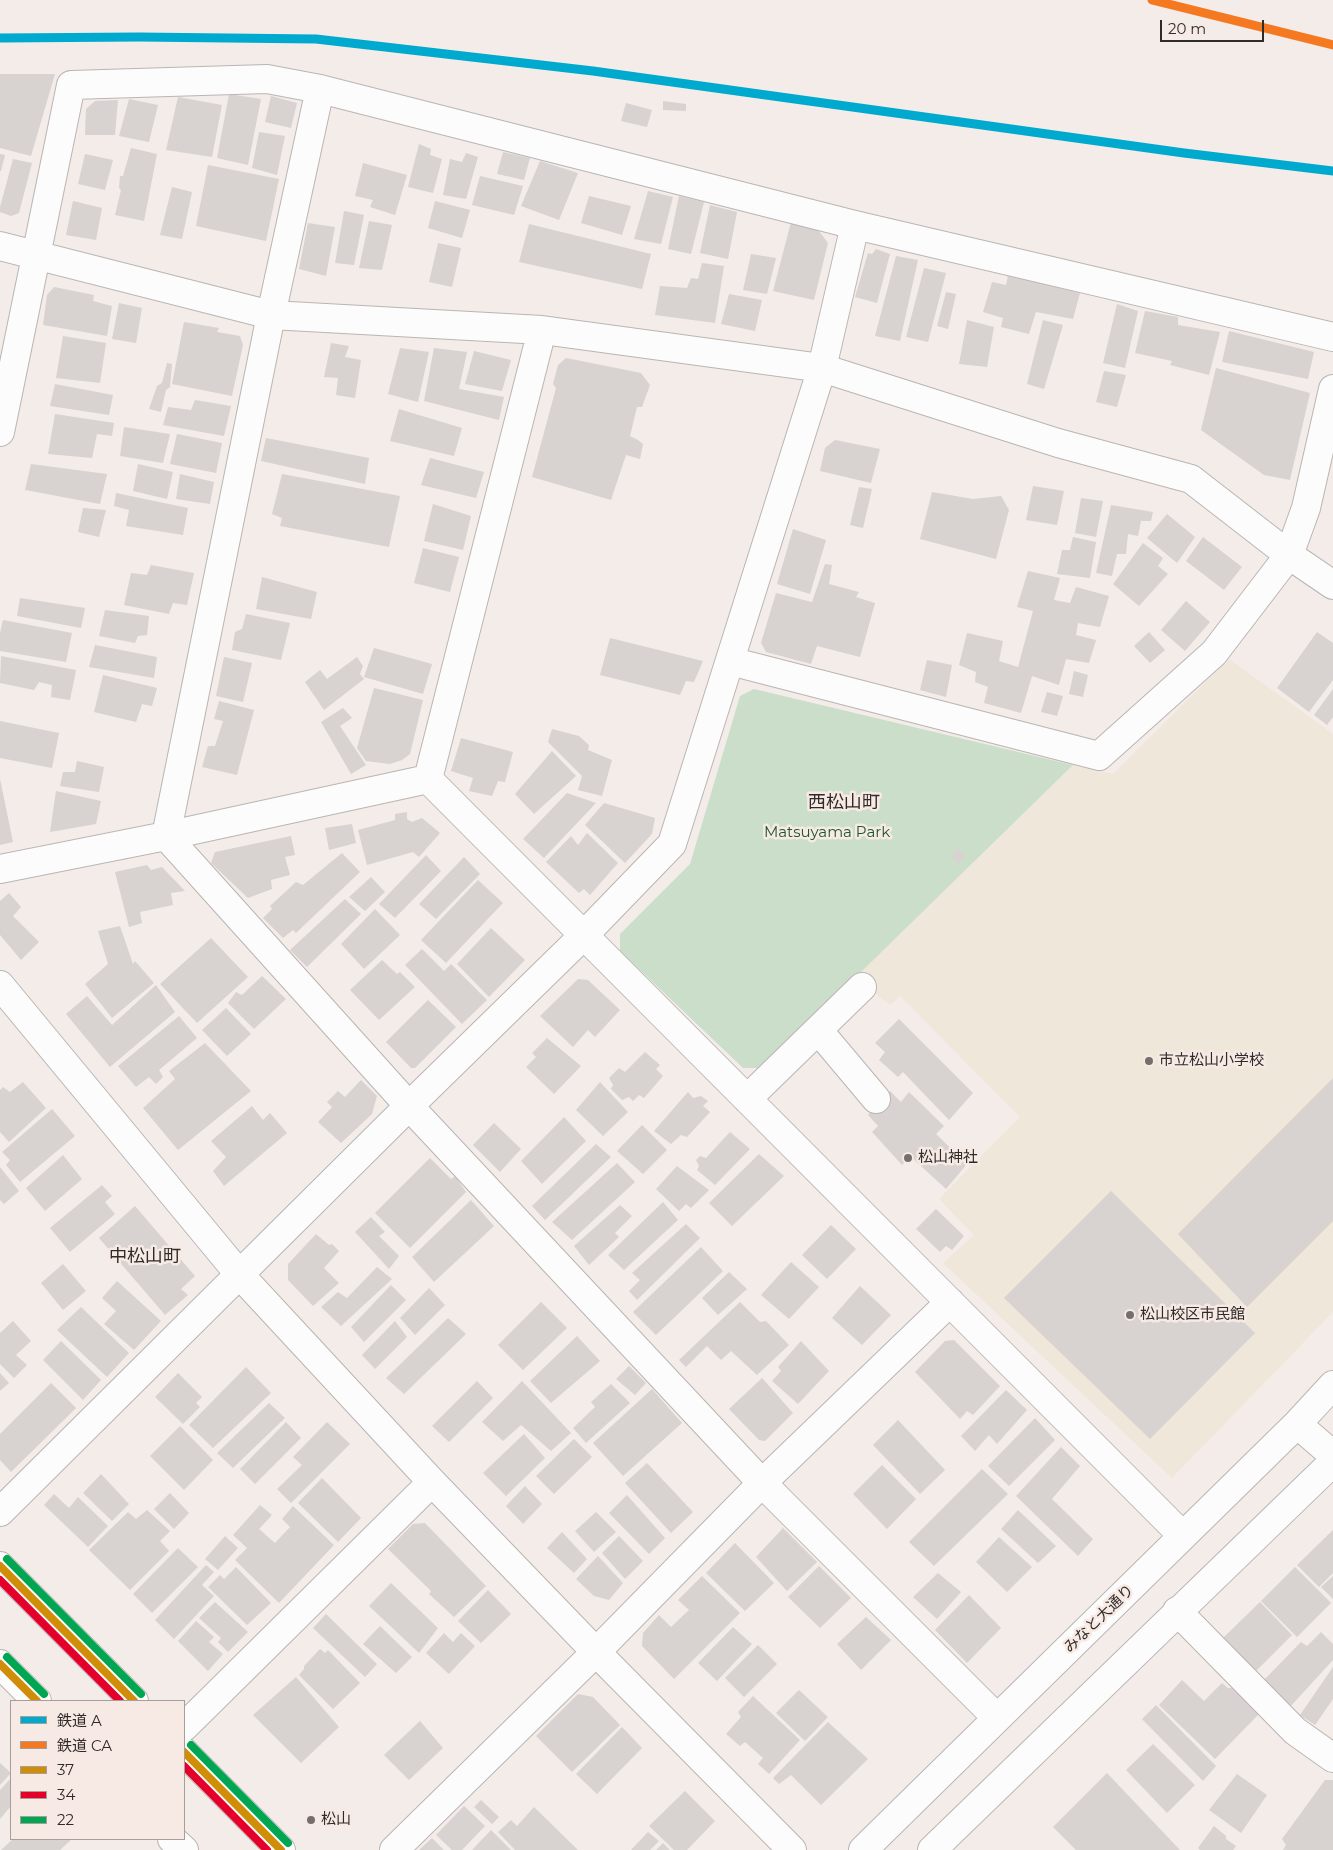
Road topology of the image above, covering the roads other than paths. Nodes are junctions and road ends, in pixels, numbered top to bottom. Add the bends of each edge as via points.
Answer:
1 (320, 89) junction
2 (855, 225) junction
3 (0, 246) edge
4 (37, 256) junction
5 (271, 315) junction
6 (542, 330) junction
7 (1333, 338) edge
8 (822, 368) junction
9 (1333, 389) edge
10 (0, 432) edge
11 (1289, 555) junction
12 (1333, 585) edge
13 (730, 661) junction
14 (428, 779) junction
15 (166, 836) junction
16 (0, 869) edge
17 (583, 936) junction
18 (0, 985) edge
19 (862, 987) dead end
20 (818, 1030) junction
21 (747, 1099) junction
22 (876, 1099) dead end
23 (409, 1106) junction
24 (240, 1275) junction
25 (950, 1302) junction
26 (1333, 1385) edge
27 (1297, 1424) junction
28 (1333, 1455) edge
29 (1333, 1462) edge
30 (432, 1482) junction
31 (762, 1483) junction
32 (0, 1512) edge
33 (1182, 1536) junction
34 (0, 1566) edge
35 (1178, 1611) junction
36 (596, 1652) junction
37 (0, 1664) edge
38 (35, 1700) edge
39 (133, 1700) edge
40 (997, 1718) junction
41 (185, 1726) edge
42 (185, 1753) edge
43 (1333, 1758) edge
44 (173, 1840) edge
45 (184, 1850) edge
46 (281, 1850) edge
47 (394, 1850) edge
48 (792, 1850) edge
49 (863, 1850) edge
50 (932, 1850) edge

1 - 2 main road
1 - 4 main road via 267,80 71,84
1 - 5 main road
2 - 7 main road
2 - 8 main road
3 - 4 main road
4 - 5 main road
4 - 10 main road
5 - 6 main road
5 - 15 main road
6 - 8 main road
6 - 14 main road
8 - 11 main road via 1058,443 1191,479
8 - 13 main road
9 - 11 main road via 1306,508
11 - 12 main road
11 - 13 main road via 1214,653 1099,756
13 - 17 main road via 672,844
14 - 15 main road
14 - 17 main road
15 - 16 main road
15 - 23 main road
17 - 21 main road
17 - 23 main road
18 - 24 main road
19 - 20 main road
20 - 21 main road
20 - 22 main road
21 - 25 main road
23 - 24 main road
23 - 31 main road
24 - 30 main road
24 - 32 main road
25 - 31 main road
25 - 33 main road
26 - 27 main road, みなと大通り
27 - 28 main road
27 - 33 main road, みなと大通り
29 - 35 main road
30 - 36 main road
30 - 41 main road
31 - 36 main road
31 - 40 main road
33 - 40 main road, みなと大通り
34 - 39 main road
35 - 43 main road via 1295,1731
35 - 50 main road
36 - 47 main road
36 - 48 main road
37 - 38 main road
40 - 49 main road, みなと大通り
42 - 46 main road
44 - 45 main road

